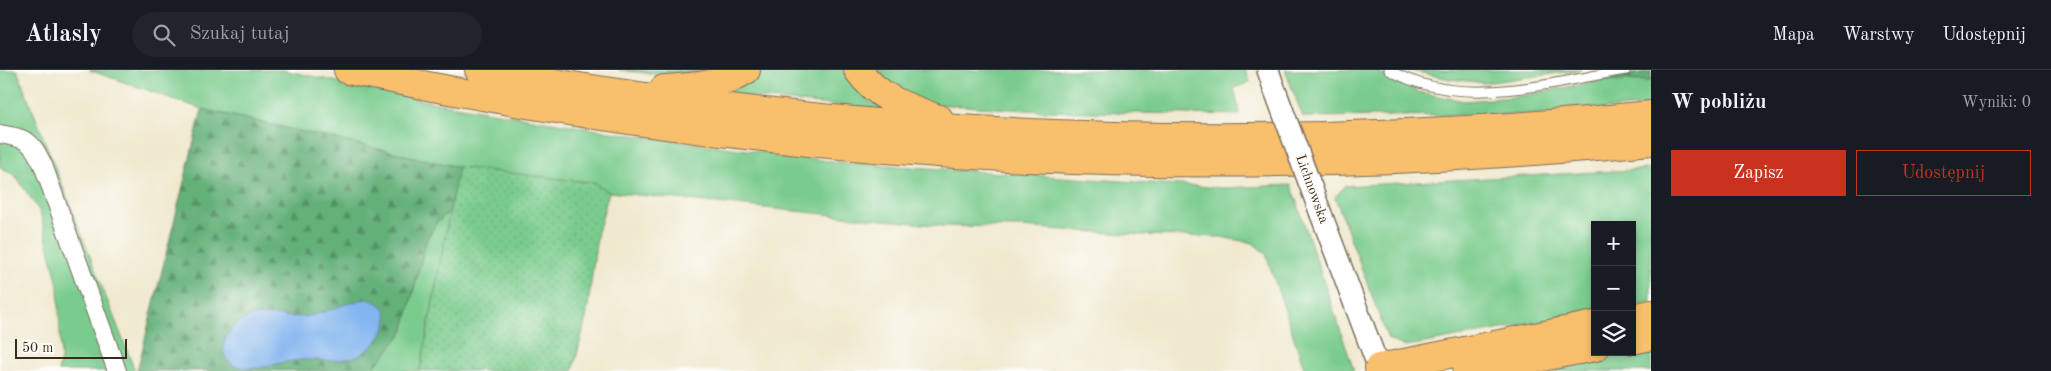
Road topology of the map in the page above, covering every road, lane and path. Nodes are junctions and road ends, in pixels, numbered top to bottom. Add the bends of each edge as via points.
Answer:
1 (348, 70) edge
2 (479, 70) edge
3 (746, 70) edge
4 (858, 70) edge
5 (1389, 70) edge
6 (1626, 70) edge
7 (1270, 77) edge
8 (613, 93) junction
9 (1651, 115) edge
10 (978, 131) junction
11 (0, 134) edge
12 (1651, 141) edge
13 (1582, 148) junction
14 (1651, 156) edge
15 (1651, 314) edge
16 (1636, 317) edge
17 (1591, 326) edge
18 (1651, 336) edge
19 (1636, 339) edge
20 (1591, 347) edge
21 (1379, 369) edge
22 (116, 371) edge
23 (1467, 371) edge

1 - 13 main road via 481,97 635,122 827,146 971,157 1150,164 1283,164
2 - 8 main road
3 - 8 main road via 707,85
4 - 10 main road via 874,88 894,102
5 - 6 lane via 1426,84 1470,92 1518,88
7 - 21 street, Lichnowska, bridge
8 - 10 main road via 775,114
9 - 10 main road via 1493,129 1300,137 1132,137
11 - 22 street via 24,138 33,145 40,158
12 - 13 main road
13 - 14 main road
15 - 16 main road
17 - 21 main road
18 - 19 main road
20 - 23 main road

